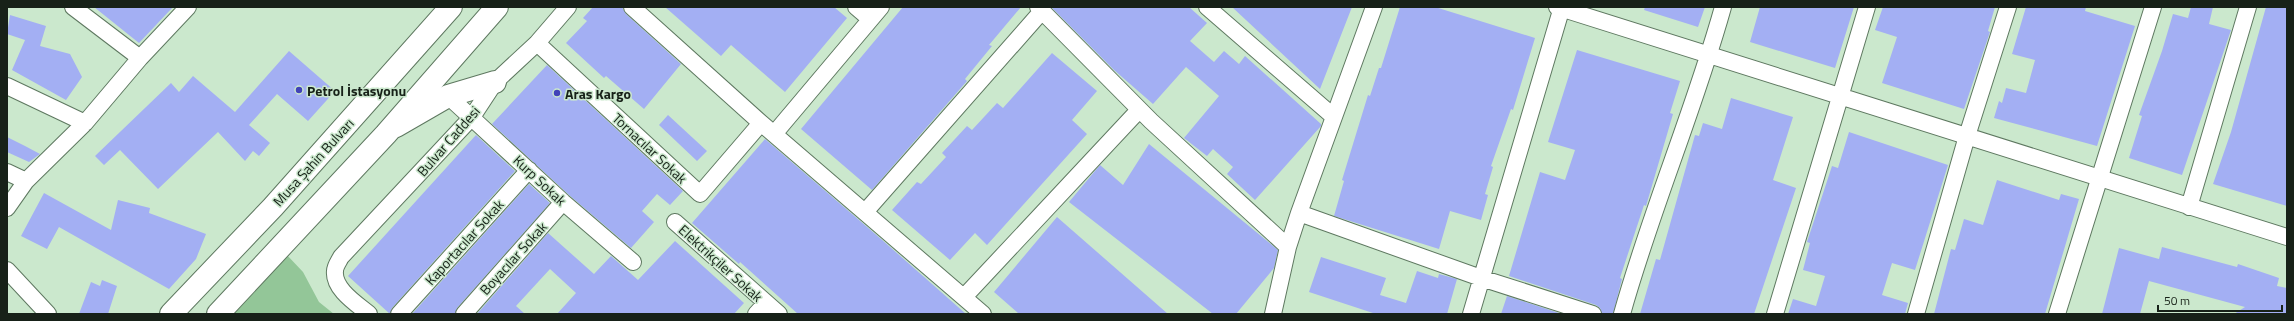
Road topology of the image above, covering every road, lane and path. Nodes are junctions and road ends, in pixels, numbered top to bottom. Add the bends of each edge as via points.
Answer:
1 (73, 7) edge
2 (188, 7) edge
3 (451, 7) edge
4 (497, 7) edge
5 (568, 7) edge
6 (632, 7) edge
7 (856, 7) edge
8 (881, 7) edge
9 (1207, 7) edge
10 (1374, 7) edge
11 (1560, 7) edge
12 (1723, 7) edge
13 (1867, 7) edge
14 (2008, 7) edge
15 (2154, 7) edge
16 (2248, 7) edge
17 (1040, 9) edge
18 (870, 19) junction
19 (537, 43) junction
20 (1710, 55) junction
21 (140, 58) junction
22 (495, 82) junction
23 (7, 86) edge
24 (448, 96) junction
25 (1840, 96) junction
26 (1139, 110) junction
27 (472, 117) junction
28 (1334, 117) junction
29 (85, 123) junction
30 (761, 123) junction
31 (1966, 136) junction
32 (529, 170) junction
33 (7, 172) edge
34 (2099, 178) junction
35 (344, 179) junction
36 (26, 181) junction
37 (563, 202) junction
38 (2189, 207) junction
39 (7, 208) edge
40 (865, 212) junction
41 (1299, 213) junction
42 (675, 222) dead end
43 (2287, 238) edge
44 (1288, 247) junction
45 (633, 262) dead end
46 (7, 270) edge
47 (1481, 278) junction
48 (964, 298) junction
49 (761, 309) edge
50 (48, 314) edge
51 (171, 314) edge
52 (218, 314) edge
53 (369, 314) edge
54 (399, 314) edge
55 (464, 314) edge
56 (779, 314) edge
57 (983, 314) edge
58 (1273, 314) edge
59 (1471, 314) edge
60 (1593, 314) edge
61 (1622, 314) edge
62 (1775, 314) edge
63 (1916, 314) edge
64 (2057, 314) edge

1 - 21 street
2 - 21 street
3 - 51 main road, Musa Şahin Bulvarı via 273,206
4 - 35 main road
5 - 19 street, Bulvar Caddesi
6 - 30 street
7 - 18 street
8 - 18 street
9 - 28 street
10 - 28 street
11 - 20 street
11 - 47 street
12 - 20 street
13 - 25 street
14 - 31 street
15 - 34 street
16 - 38 street
17 - 26 street
17 - 40 street
18 - 30 street via 774,134
19 - 22 street, Bulvar Caddesi
19 - 30 street, Tornacılar Sokak via 700,194
20 - 25 street
20 - 61 street
21 - 29 street
22 - 24 main road
22 - 27 street, Bulvar Caddesi
23 - 29 street
24 - 27 street, Kurp Sokak
24 - 35 main road via 398,124
25 - 31 street
25 - 62 street
26 - 44 street
26 - 48 street
27 - 32 street, Kurp Sokak
27 - 53 street, Bulvar Caddesi via 342,257 335,269 335,280 348,296
28 - 41 street
29 - 36 street
30 - 40 street
31 - 34 street
31 - 63 street
32 - 37 street, Kurp Sokak
32 - 54 street, Kaportacılar Sokak
33 - 36 street
34 - 38 street
34 - 64 street
35 - 52 main road
36 - 39 street
37 - 45 street, Kurp Sokak
37 - 55 street, Boyacılar Sokak
38 - 43 street
40 - 48 street
41 - 44 street
41 - 47 street
42 - 49 street, Elektrikçiler Sokak
44 - 58 street
46 - 50 street
47 - 59 street
47 - 60 street
48 - 57 street
49 - 56 street, Elektrikçiler Sokak

